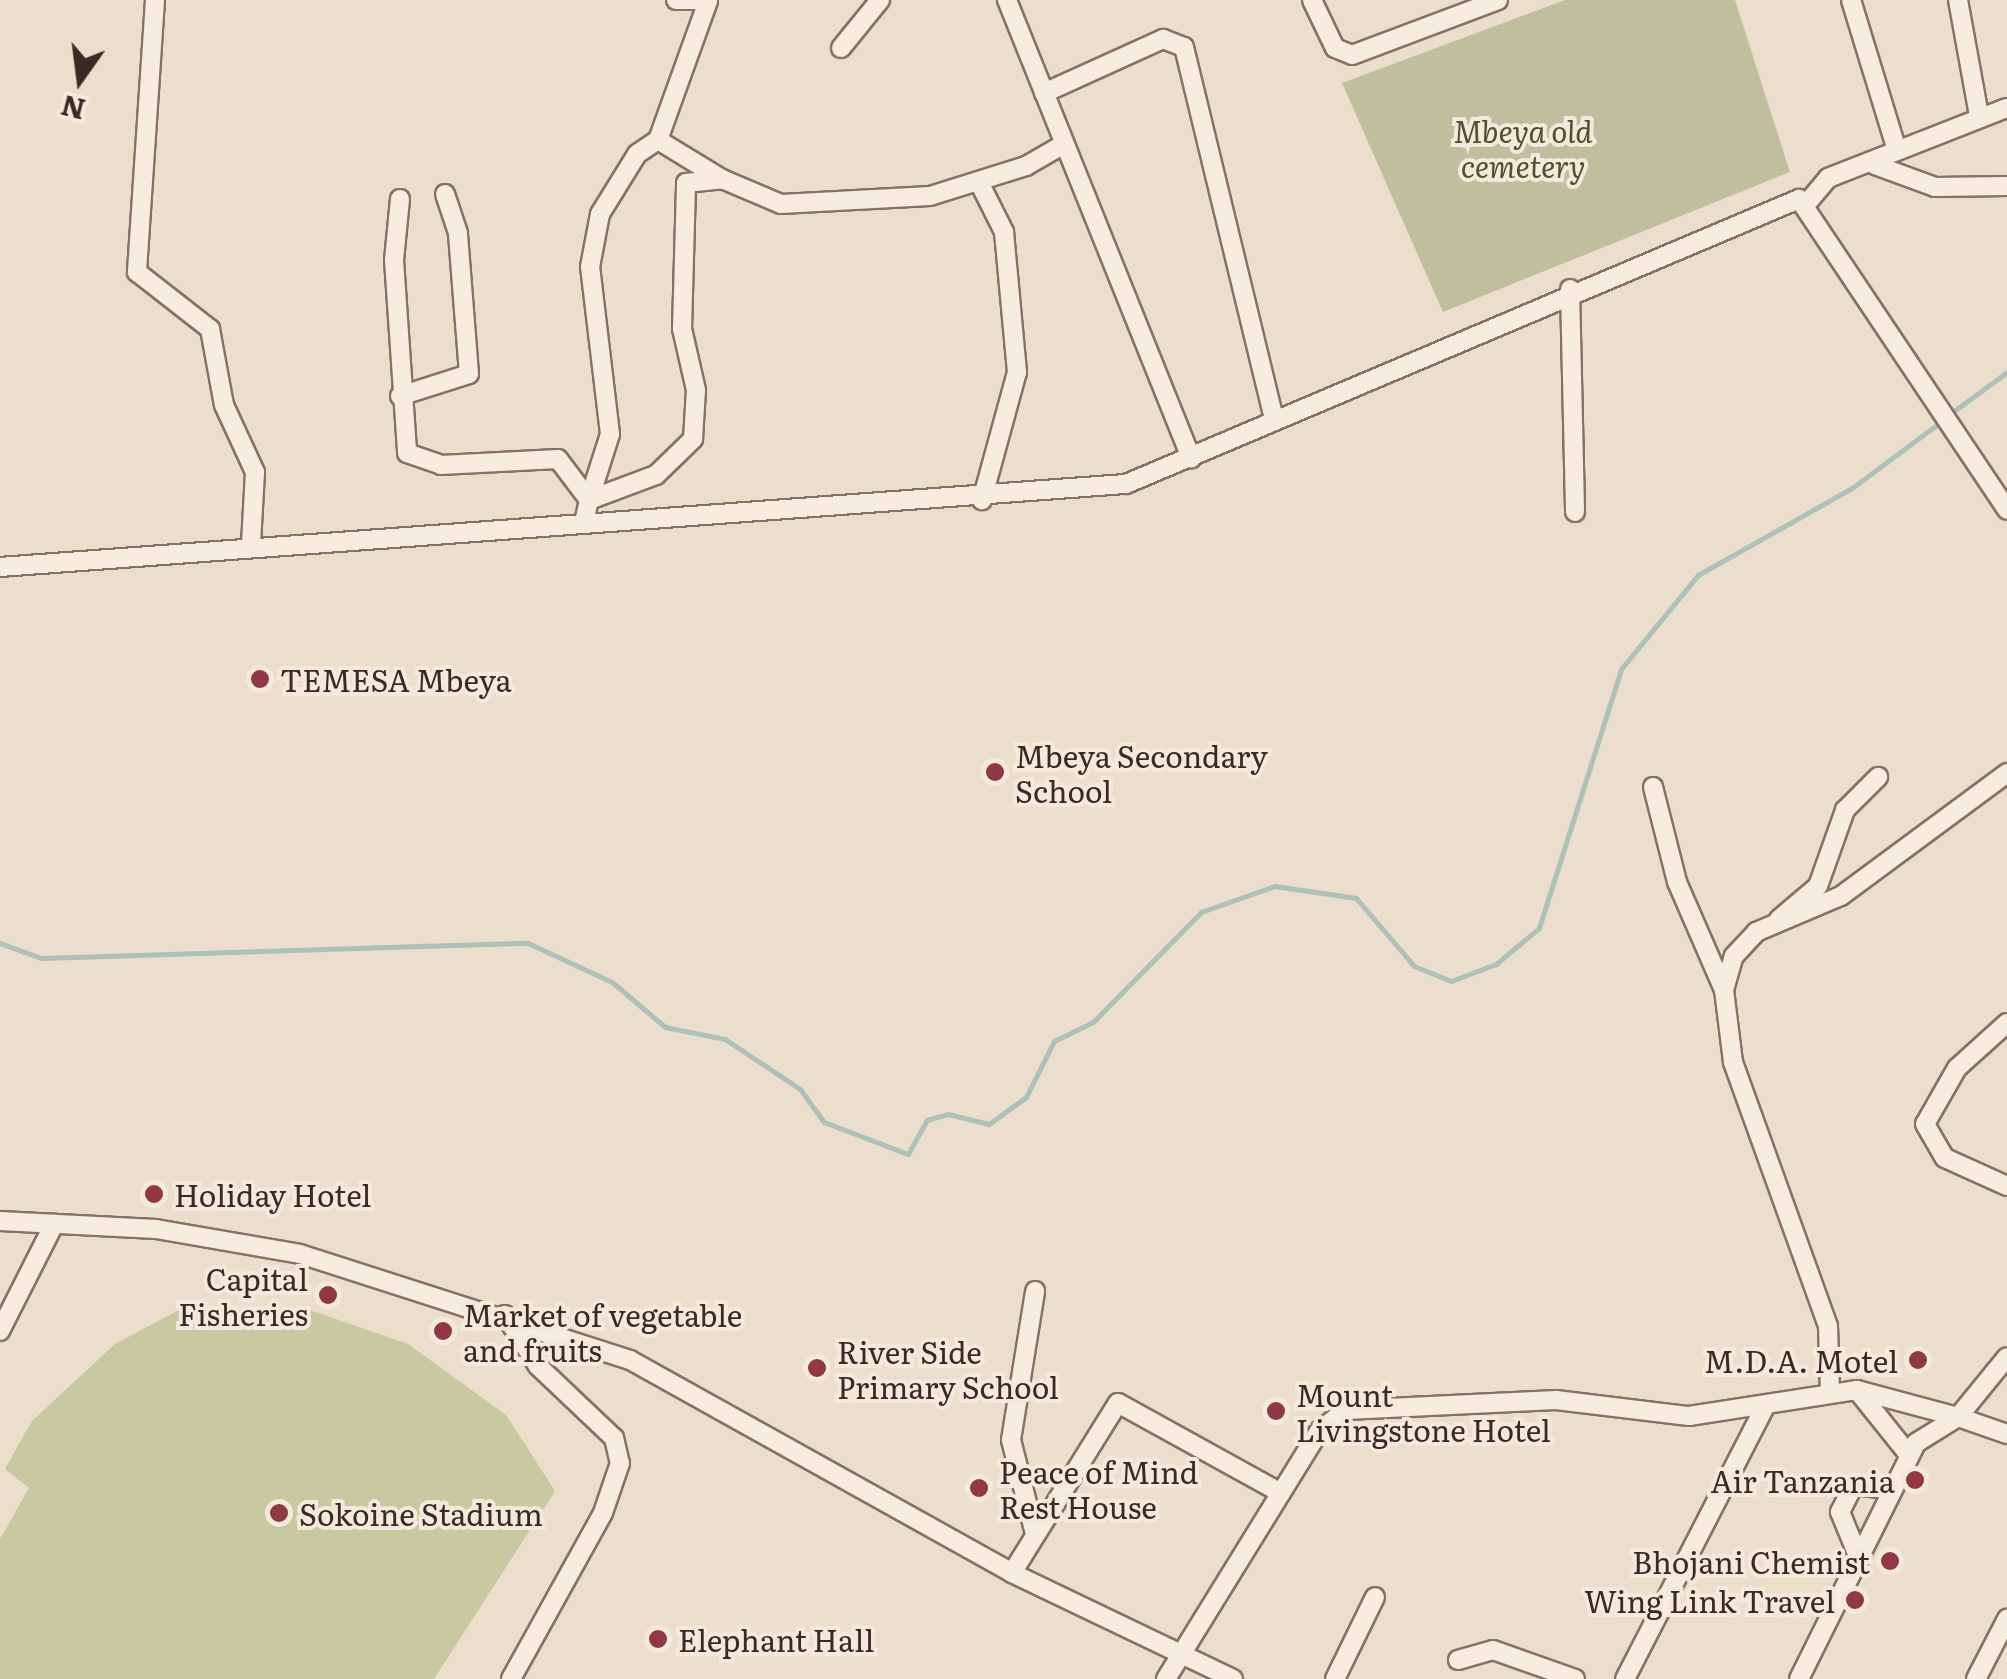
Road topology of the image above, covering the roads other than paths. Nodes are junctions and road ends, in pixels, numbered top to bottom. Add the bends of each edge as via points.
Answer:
1 (155, 0) edge
2 (676, 0) edge
3 (708, 0) edge
4 (880, 0) edge
5 (1007, 0) edge
6 (1312, 0) edge
7 (1498, 0) edge
8 (1851, 0) edge
9 (1958, 0) edge
10 (841, 48) dead end
11 (1044, 93) junction
12 (2007, 108) edge
13 (1980, 116) junction
14 (658, 140) junction
15 (1064, 144) junction
16 (1897, 150) junction
17 (1874, 166) junction
18 (722, 179) junction
19 (980, 184) junction
20 (2007, 186) edge
21 (445, 194) dead end
22 (400, 200) dead end
23 (1808, 202) junction
24 (1570, 289) junction
25 (400, 396) junction
26 (1274, 420) junction
27 (1191, 458) junction
28 (590, 500) junction
29 (982, 500) junction
30 (2007, 510) edge
31 (1575, 512) dead end
32 (584, 523) junction
33 (252, 544) junction
34 (0, 567) edge
35 (2007, 773) edge
36 (1878, 776) dead end
37 (1653, 786) dead end
38 (1779, 919) junction
39 (1724, 990) junction
40 (2007, 1024) edge
41 (2007, 1186) edge
42 (0, 1221) edge
43 (54, 1224) junction
44 (1035, 1291) dead end
45 (506, 1315) junction
46 (0, 1332) edge
47 (2007, 1357) edge
48 (1857, 1390) junction
49 (1830, 1393) junction
50 (1764, 1409) junction
51 (1958, 1417) junction
52 (2007, 1434) edge
53 (1909, 1455) junction
54 (1892, 1490) junction
55 (1280, 1492) junction
56 (1035, 1534) junction
57 (1859, 1558) junction
58 (1012, 1573) junction
59 (1375, 1596) dead end
60 (2007, 1619) edge
61 (1181, 1652) junction
62 (1458, 1660) dead end
63 (512, 1679) edge
64 (1166, 1679) edge
65 (1233, 1679) edge
66 (1334, 1679) edge
67 (1575, 1679) edge
68 (1625, 1679) edge
69 (1800, 1679) edge
70 (1976, 1679) edge

1 - 33 street via 158,57 135,258 160,294 192,307 210,329 224,404 255,472
2 - 3 street
3 - 14 street
4 - 10 street
5 - 11 street
6 - 7 street via 1335,48 1352,55
8 - 16 street
9 - 13 street
11 - 15 street
11 - 26 street via 1163,39 1184,46
12 - 13 street
13 - 16 street
14 - 18 street
14 - 28 street via 620,176 590,245 610,434
15 - 19 street
15 - 27 street
16 - 17 street
17 - 20 street via 1935,187
17 - 23 street via 1815,184
18 - 19 street via 782,204 930,196
18 - 28 street via 691,180 680,195 693,439 656,475
19 - 29 street via 1004,232 1016,372
21 - 25 street via 472,363 462,381
22 - 25 street
23 - 24 street via 1732,221
23 - 30 street
24 - 26 street
24 - 31 street
25 - 28 street via 411,458 558,459
26 - 27 street
27 - 29 street via 1126,484
28 - 32 street
29 - 32 street
32 - 33 street
33 - 34 street
35 - 38 street via 1841,896
36 - 38 street via 1845,810 1818,886
37 - 39 street via 1677,882
38 - 39 street via 1744,941
39 - 49 street via 1733,1062 1828,1326
40 - 41 street via 1957,1068 1925,1124 1945,1158
42 - 43 street
43 - 45 street via 156,1229 300,1254
43 - 46 street
44 - 56 street via 1011,1440
45 - 58 street via 630,1360
45 - 63 street via 538,1366 614,1438 620,1463
47 - 51 street
48 - 49 street
48 - 51 street
48 - 53 street
49 - 50 street
50 - 55 street via 1689,1416 1556,1400 1391,1402 1332,1417
50 - 68 street
51 - 52 street
51 - 53 street via 1926,1431
53 - 54 street
54 - 57 street
54 - 57 street via 1854,1485 1840,1512
55 - 56 street via 1118,1403
55 - 61 street
56 - 58 street
57 - 69 street
58 - 61 street
59 - 66 street
60 - 70 street
61 - 64 street
61 - 65 street
62 - 67 street via 1493,1650

